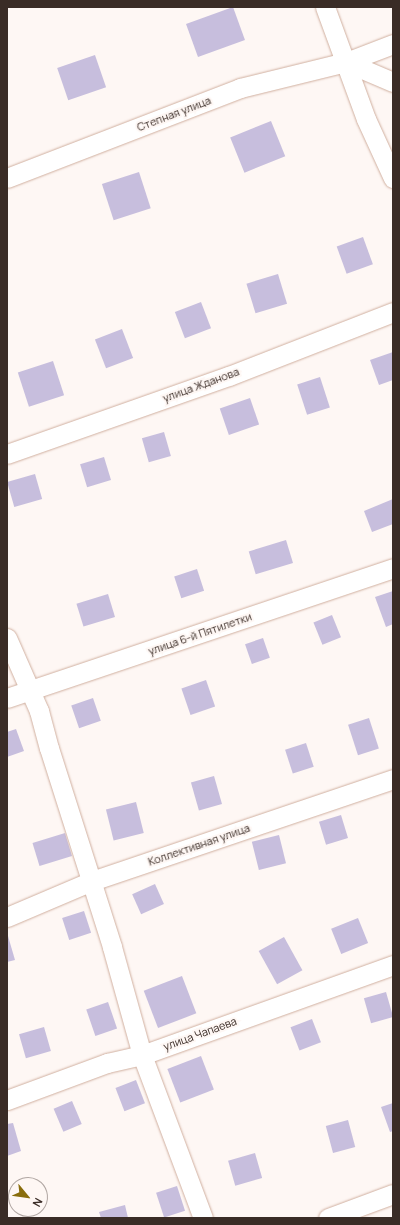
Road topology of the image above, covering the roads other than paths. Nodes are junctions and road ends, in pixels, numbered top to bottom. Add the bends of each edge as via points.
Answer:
1 (325, 7) edge
2 (393, 44) edge
3 (346, 62) junction
4 (393, 82) edge
5 (7, 178) edge
6 (393, 178) edge
7 (393, 312) edge
8 (7, 454) edge
9 (393, 568) edge
10 (7, 638) edge
11 (31, 689) junction
12 (7, 698) edge
13 (393, 779) edge
14 (92, 881) junction
15 (7, 917) edge
16 (393, 965) edge
17 (142, 1055) junction
18 (7, 1100) edge
19 (393, 1194) edge
20 (203, 1218) edge
21 (328, 1218) edge

1 - 3 street
2 - 3 street, Степная улица
3 - 4 street
3 - 5 street, Степная улица via 240,88
3 - 6 street via 366,119
7 - 8 street, улица Жданова via 229,376
9 - 11 street, улица 6-й Пятилетки
10 - 11 street
11 - 12 street, улица 6-й Пятилетки
11 - 14 street
13 - 14 street, Коллективная улица
14 - 15 street, Коллективная улица
14 - 17 street
16 - 17 street, улица Чапаева
17 - 18 street, улица Чапаева via 107,1063
17 - 20 street
19 - 21 street

